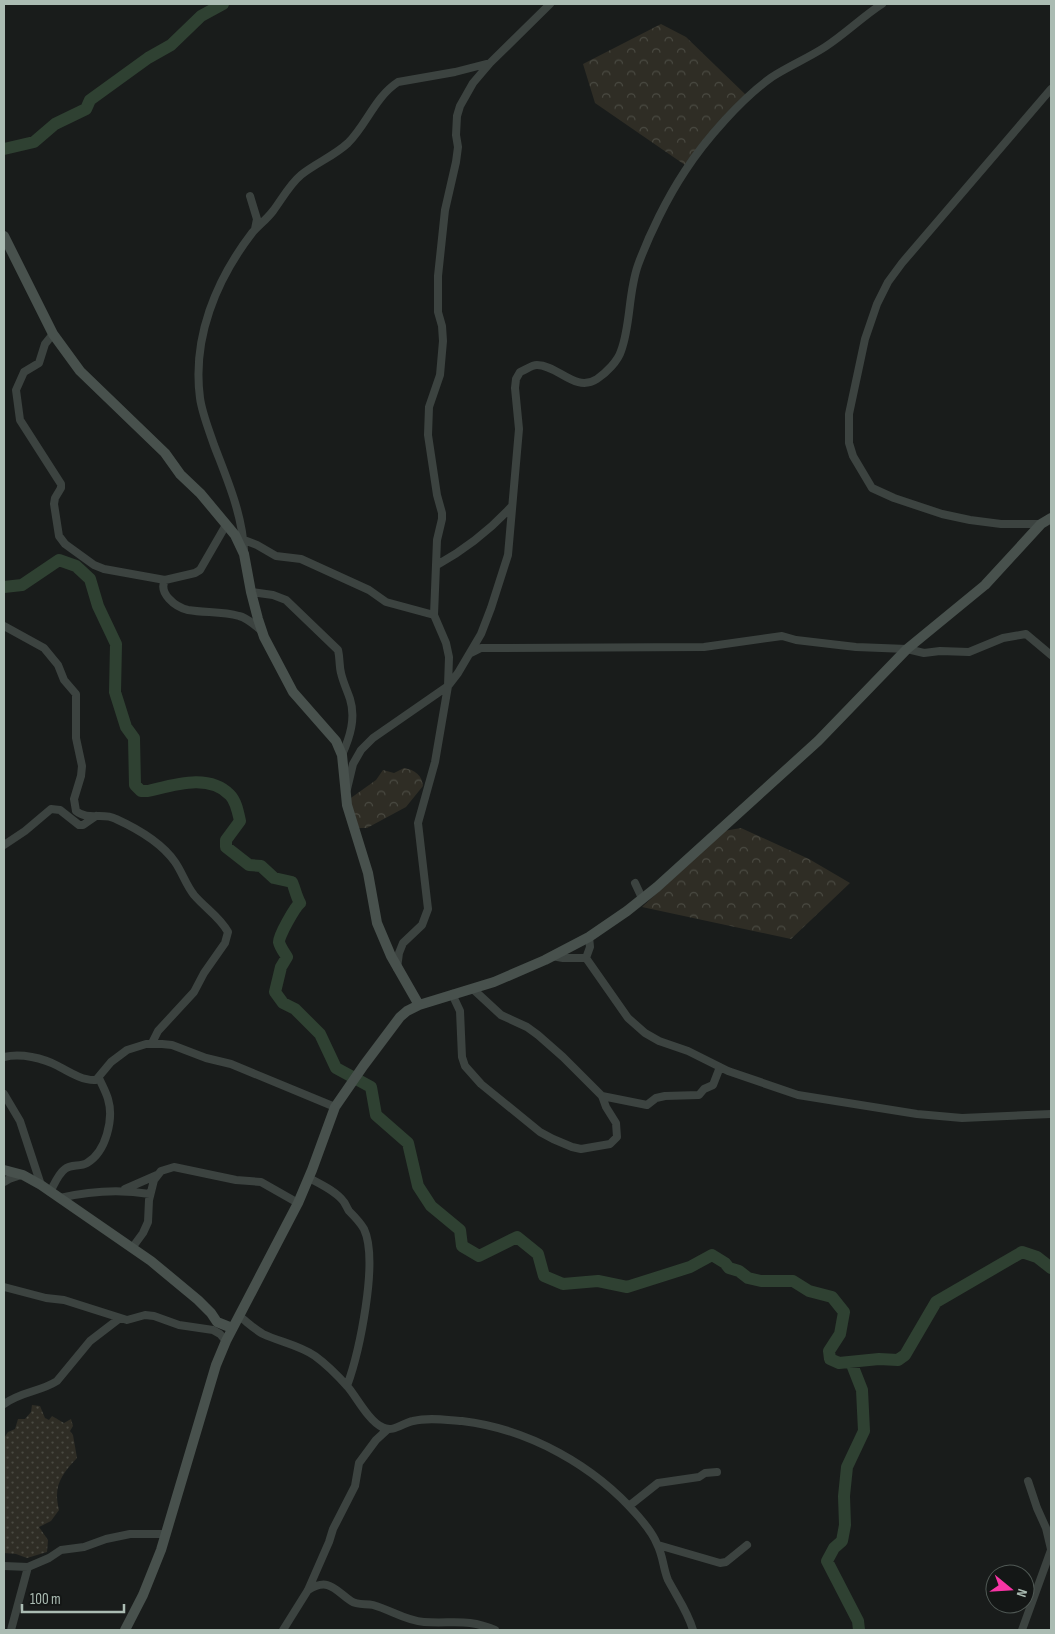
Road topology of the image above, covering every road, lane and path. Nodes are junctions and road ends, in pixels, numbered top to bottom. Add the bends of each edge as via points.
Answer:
1 (550, 4) edge
2 (882, 4) edge
3 (490, 63) junction
4 (1051, 89) edge
5 (250, 196) dead end
6 (255, 229) junction
7 (4, 236) edge
8 (53, 334) junction
9 (512, 506) junction
10 (1051, 518) edge
11 (1041, 524) junction
12 (226, 525) junction
13 (244, 540) junction
14 (244, 554) junction
15 (437, 565) junction
16 (165, 580) junction
17 (251, 592) junction
18 (434, 615) junction
19 (4, 626) edge
20 (262, 631) junction
21 (907, 650) junction
22 (471, 653) junction
23 (1051, 655) edge
24 (448, 686) junction
25 (342, 755) junction
26 (346, 790) junction
27 (96, 816) junction
28 (4, 844) edge
29 (635, 883) dead end
30 (642, 898) junction
31 (589, 937) junction
32 (552, 956) junction
33 (586, 958) junction
34 (398, 968) junction
35 (474, 990) junction
36 (452, 994) junction
37 (419, 1006) junction
38 (152, 1043) junction
39 (4, 1057) edge
40 (720, 1067) junction
41 (99, 1078) junction
42 (4, 1094) edge
43 (602, 1096) junction
44 (336, 1107) junction
45 (1051, 1114) edge
46 (4, 1170) edge
47 (23, 1175) junction
48 (157, 1175) junction
49 (309, 1178) junction
50 (4, 1182) edge
51 (41, 1185) junction
52 (122, 1191) junction
53 (50, 1192) junction
54 (150, 1194) junction
55 (60, 1198) junction
56 (298, 1203) junction
57 (132, 1248) junction
58 (4, 1287) edge
59 (239, 1316) junction
60 (120, 1318) junction
61 (232, 1328) junction
62 (226, 1341) junction
63 (347, 1386) junction
64 (4, 1404) edge
65 (388, 1429) junction
66 (717, 1472) dead end
67 (1028, 1481) dead end
68 (629, 1506) junction
69 (1049, 1528) edge
70 (166, 1534) junction
71 (658, 1545) junction
72 (747, 1545) dead end
73 (1051, 1550) edge
74 (4, 1566) edge
75 (28, 1567) junction
76 (308, 1590) junction
77 (11, 1630) edge
78 (125, 1630) edge
79 (283, 1630) edge
80 (495, 1630) edge
81 (693, 1630) edge
82 (1022, 1630) edge

1 - 3 street
2 - 9 street via 826,46 754,92 690,164 670,195 638,264 621,351 610,366 589,383 581,383 541,365 520,372 515,388 519,430
3 - 6 street via 398,82 377,102 357,133 338,151 300,175
3 - 15 street via 473,84 457,116 457,154 440,247 438,312 443,341 440,375 429,407 428,435 442,513
4 - 11 street via 888,282 865,339 852,392 848,430 853,456 872,488 942,514 970,520
5 - 6 street via 257,219
6 - 13 street via 215,293 206,318 199,360 200,399 231,489
7 - 8 street
8 - 12 street via 80,371 164,453
8 - 16 street via 39,363 24,372 16,390 20,420 61,484 54,504 59,536 65,544 104,569
9 - 15 street via 465,548
9 - 22 street via 508,554 492,608
10 - 11 street
11 - 21 street via 985,585
12 - 14 street
12 - 16 street via 200,570
13 - 14 street
13 - 18 street via 276,556 301,558 370,590 386,602
14 - 17 street
15 - 18 street
16 - 20 street via 163,592 186,609 237,615
17 - 20 street
17 - 25 street via 273,594 286,600 338,650 353,712 352,727
18 - 24 street via 449,657
19 - 27 street via 44,648 76,694 76,738 82,766 74,805 81,815
20 - 25 street via 293,692 336,741
21 - 22 street via 856,647 782,636 704,647 481,648
21 - 23 street via 969,652 1003,638 1026,634
21 - 30 street via 818,741 657,888
22 - 24 street
24 - 26 street via 373,738 361,750
24 - 34 street via 435,762 418,823 428,910 422,926 403,943
25 - 26 street
26 - 34 street via 347,805 368,873 377,923
27 - 28 street via 79,825 60,810 51,809
27 - 38 street via 112,817 162,847 194,894 228,932 225,943 194,992
29 - 30 street
30 - 31 street
31 - 32 street
31 - 33 street
32 - 33 street
32 - 35 street
33 - 40 street via 622,1012 636,1026 659,1041
34 - 37 street
35 - 36 street
35 - 43 street via 501,1015 538,1035
36 - 37 street
36 - 43 street via 460,1011 465,1066 481,1084 540,1132 581,1149 610,1144 617,1137 616,1123
37 - 44 street via 400,1017
38 - 41 street via 137,1046 118,1056
38 - 44 street via 172,1045 231,1064
39 - 41 street via 36,1058 81,1077
40 - 43 street via 713,1084 696,1096 665,1096 647,1105
40 - 45 street via 798,1095 917,1114 962,1118
41 - 53 street via 109,1101 104,1144 87,1163 63,1170
42 - 51 street via 20,1122
44 - 49 street
46 - 47 street
47 - 50 street
47 - 51 street
48 - 52 street
48 - 54 street
48 - 56 street via 178,1167 254,1181
49 - 56 street
49 - 63 street via 344,1201 366,1235 369,1277 357,1354
51 - 53 street
52 - 54 street
52 - 55 street
53 - 55 street
54 - 57 street via 148,1222
55 - 57 street
56 - 59 street
57 - 61 street via 187,1290 218,1322
58 - 60 street via 64,1300
59 - 61 street
59 - 63 street via 262,1333 316,1356
60 - 62 street via 154,1316 178,1325 213,1330
60 - 64 street via 90,1341 57,1382
61 - 62 street
62 - 70 street
63 - 65 street via 373,1420
65 - 68 street via 428,1419 465,1422 505,1431 546,1447 596,1475
65 - 76 street via 360,1463 355,1486
66 - 68 street via 658,1483
67 - 69 street via 1037,1508
68 - 71 street
69 - 73 street
70 - 75 street via 130,1534 84,1547 69,1547
70 - 78 street via 156,1566
71 - 72 street via 720,1563
71 - 81 street via 668,1578
73 - 82 street
74 - 75 street
75 - 77 street
76 - 79 street
76 - 80 street via 325,1584 354,1603 372,1605 412,1620 471,1622

